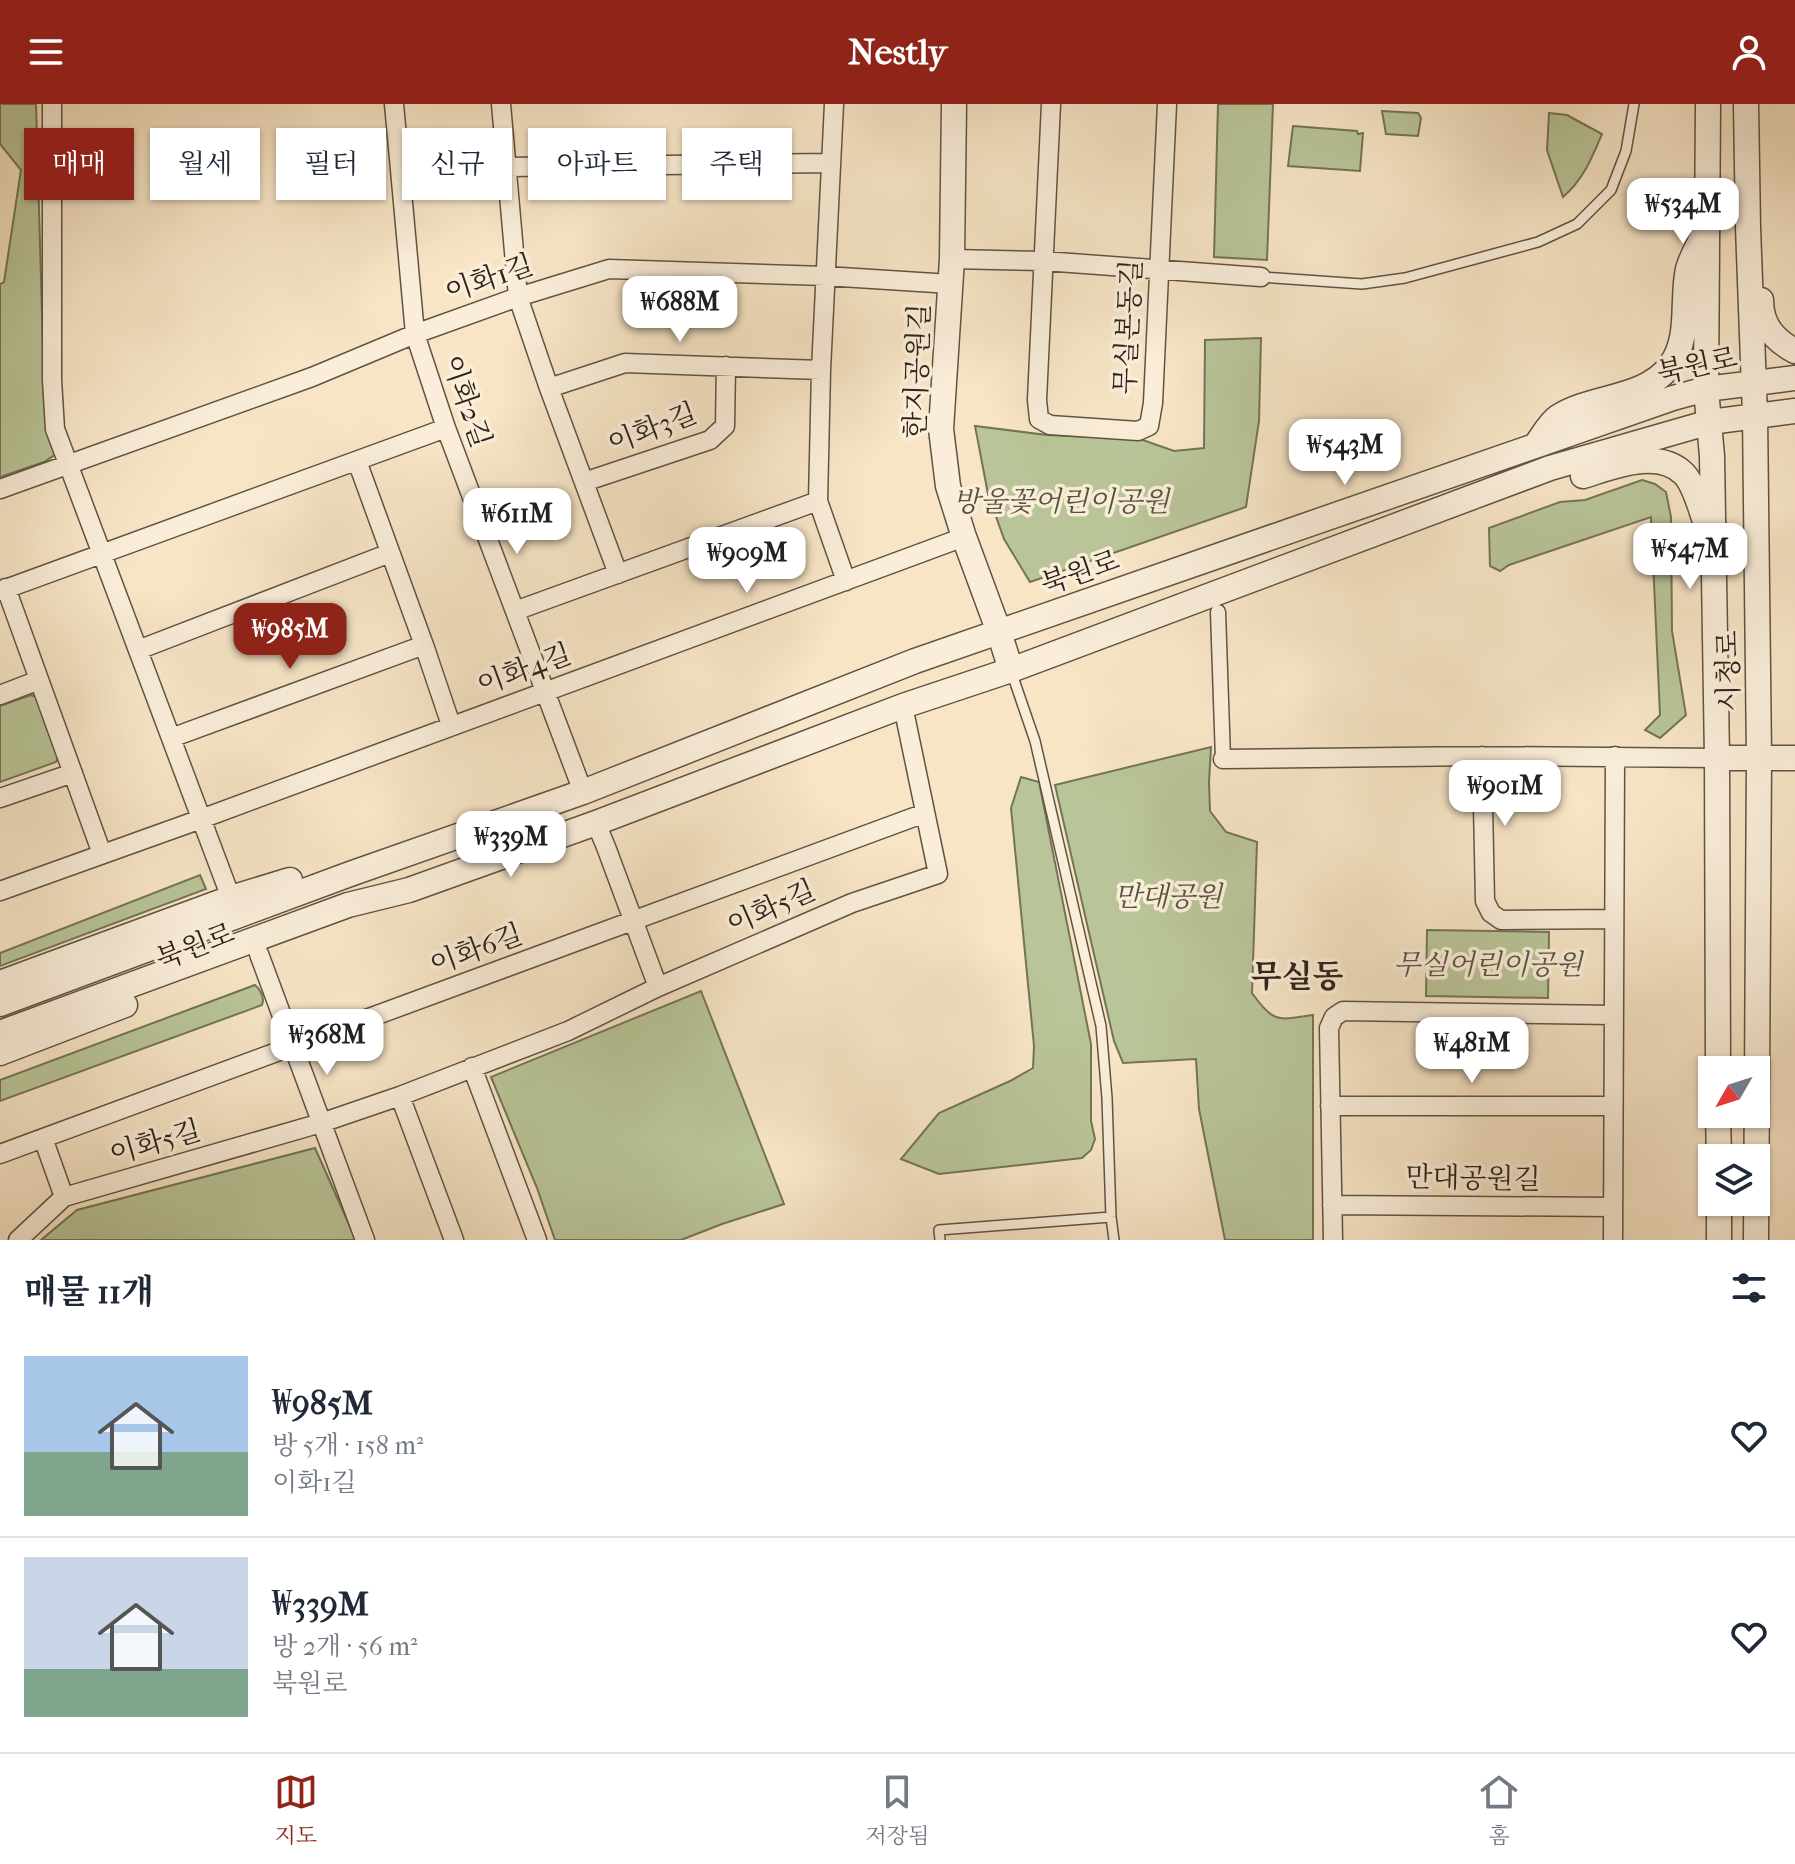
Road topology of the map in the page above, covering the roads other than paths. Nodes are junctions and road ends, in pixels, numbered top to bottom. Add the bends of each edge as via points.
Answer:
1 (52, 104) edge
2 (394, 104) edge
3 (501, 104) edge
4 (834, 104) edge
5 (954, 104) edge
6 (1051, 104) edge
7 (1167, 104) edge
8 (1634, 104) edge
9 (1708, 104) edge
10 (1746, 104) edge
11 (503, 128) edge
12 (831, 163) junction
13 (512, 167) edge
14 (509, 200) edge
15 (1707, 225) junction
16 (1748, 227) junction
17 (952, 259) junction
18 (1044, 261) junction
19 (1159, 271) junction
20 (825, 276) junction
21 (1261, 277) joint
22 (951, 284) junction
23 (518, 297) junction
24 (415, 334) junction
25 (1795, 351) edge
26 (726, 366) junction
27 (821, 370) junction
28 (1795, 378) edge
29 (1753, 383) junction
30 (549, 388) junction
31 (1706, 389) junction
32 (1795, 411) edge
33 (1755, 415) junction
34 (1710, 422) junction
35 (446, 428) junction
36 (1535, 446) junction
37 (357, 461) junction
38 (69, 466) junction
39 (1550, 468) junction
40 (584, 482) junction
41 (0, 489) edge
42 (818, 501) junction
43 (964, 537) junction
44 (1713, 551) junction
45 (102, 553) junction
46 (390, 553) junction
47 (618, 574) junction
48 (846, 581) junction
49 (3, 590) edge
50 (515, 611) junction
51 (1218, 612) dead end
52 (999, 632) junction
53 (424, 645) junction
54 (138, 650) junction
55 (1011, 670) junction
56 (39, 680) junction
57 (545, 692) junction
58 (0, 695) edge
59 (903, 706) junction
60 (451, 725) junction
61 (171, 738) junction
62 (1482, 756) junction
63 (1615, 756) junction
64 (1717, 758) junction
65 (1759, 758) junction
66 (1795, 758) edge
67 (1223, 759) joint
68 (73, 773) junction
69 (583, 792) junction
70 (0, 798) edge
71 (925, 813) junction
72 (201, 819) junction
73 (596, 823) junction
74 (102, 854) junction
75 (394, 858) junction
76 (409, 890) junction
77 (0, 891) edge
78 (231, 898) junction
79 (1614, 919) junction
80 (633, 921) junction
81 (259, 954) junction
82 (0, 983) edge
83 (658, 987) junction
84 (0, 1004) edge
85 (1614, 1015) junction
86 (0, 1033) edge
87 (293, 1046) junction
88 (0, 1053) edge
89 (1718, 1056) edge
90 (472, 1067) junction
91 (400, 1096) junction
92 (1330, 1106) junction
93 (1613, 1106) junction
94 (321, 1123) junction
95 (43, 1138) junction
96 (0, 1154) edge
97 (64, 1197) junction
98 (1332, 1205) junction
99 (1613, 1207) junction
100 (1719, 1216) edge
101 (1111, 1217) junction
102 (364, 1239) edge
103 (18, 1240) edge
104 (454, 1240) edge
105 (537, 1240) edge
106 (940, 1240) edge
107 (1114, 1240) edge
108 (1333, 1240) edge
109 (1613, 1240) edge
110 (1719, 1240) edge
111 (1756, 1240) edge

1 - 38 street via 52,380 55,429
2 - 24 street, 이화2길
3 - 11 street, 이화3길
4 - 12 street
5 - 17 street, 한지공원길
6 - 18 street, 무실본동길
7 - 19 street, 무실본동길
8 - 21 lane via 1626,151 1611,190 1577,224 1538,242 1405,278 1362,284
9 - 15 street, 시청로
10 - 16 street, 시청로
12 - 13 street
12 - 20 street
14 - 23 street, 이화3길
15 - 31 street, 시청로
15 - 36 street via 1688,268 1683,338 1671,364 1659,378 1636,389 1580,405 1555,419
16 - 25 street via 1761,265 1761,313 1769,331
16 - 29 street, 시청로
17 - 18 street
17 - 22 street, 한지공원길
18 - 19 street
18 - 19 street, 무실본동길 via 1037,400 1039,419 1050,425 1138,431 1149,426
19 - 21 street
20 - 22 street, 이화1길
20 - 23 street, 이화1길 via 609,269
20 - 27 street
22 - 43 street, 한지공원길 via 941,429 948,486
23 - 24 street, 이화1길
23 - 30 street, 이화3길
24 - 35 street, 이화2길
24 - 38 street, 이화1길
26 - 27 street, 이화3길
26 - 30 street, 이화3길 via 625,363
26 - 40 street, 이화3길 via 725,426 710,440
27 - 42 street
28 - 29 street, 북원로
29 - 31 street, 북원로
29 - 33 street, 시청로
30 - 40 street, 이화3길
31 - 34 street, 시청로
31 - 36 street, 북원로
32 - 33 street, 북원로
33 - 34 street, 북원로
33 - 65 street, 시청로
34 - 39 street, 북원로
34 - 44 street, 시청로
35 - 37 street
35 - 50 street, 이화2길
36 - 52 street, 북원로
37 - 45 street
37 - 46 street
38 - 41 street, 이화1길
38 - 45 street
39 - 44 street via 1579,477 1660,460 1684,474 1700,504
39 - 55 street, 북원로
40 - 47 street, 이화3길
42 - 47 street
42 - 48 street
43 - 48 street, 이화4길
43 - 52 street, 한지공원길
44 - 64 street, 시청로
45 - 49 street
45 - 54 street
46 - 53 street
46 - 54 street
47 - 50 street
48 - 57 street, 이화4길
49 - 56 street
50 - 57 street, 이화2길
51 - 67 street
52 - 55 street, 한지공원길
52 - 69 street, 북원로
53 - 60 street
53 - 61 street
54 - 61 street
55 - 59 street, 북원로
55 - 101 lane via 1035,741 1101,1026
56 - 58 street
56 - 68 street
57 - 60 street, 이화4길
57 - 69 street, 이화2길
59 - 71 street, 이화5길
59 - 73 street, 북원로
60 - 72 street, 이화4길
61 - 72 street
62 - 63 street
62 - 67 street
62 - 79 street via 1485,901 1491,913 1501,920
63 - 64 street
63 - 79 street
64 - 65 street
64 - 89 street, 시청로
65 - 66 street
65 - 111 street, 시청로
68 - 70 street
68 - 74 street
69 - 73 street
69 - 75 street, 북원로
71 - 80 street, 이화6길
71 - 83 street, 이화5길 via 938,874 852,903
72 - 74 street, 이화4길
72 - 78 street
73 - 76 street, 북원로
73 - 80 street
74 - 77 street, 이화4길
75 - 78 street, 북원로 via 336,867
75 - 84 street, 북원로
76 - 81 street, 북원로 via 351,920
76 - 86 street, 북원로 via 348,905
78 - 82 street, 북원로
79 - 85 street
80 - 83 street
80 - 87 street, 이화6길
81 - 87 street
81 - 88 street, 북원로
83 - 90 street, 이화5길 via 568,1031
85 - 92 street via 1343,1011 1329,1028
85 - 93 street
87 - 94 street
87 - 95 street, 이화6길
90 - 91 street, 이화5길
90 - 105 street
91 - 94 street, 이화5길
91 - 104 street
92 - 93 street
92 - 98 street
93 - 99 street
94 - 97 street, 이화5길
94 - 102 street
95 - 96 street, 이화6길
95 - 97 street
97 - 103 street, 이화5길
98 - 99 street, 만대공원길
98 - 108 street
99 - 109 street
100 - 110 street
101 - 106 lane via 939,1230
101 - 107 lane

